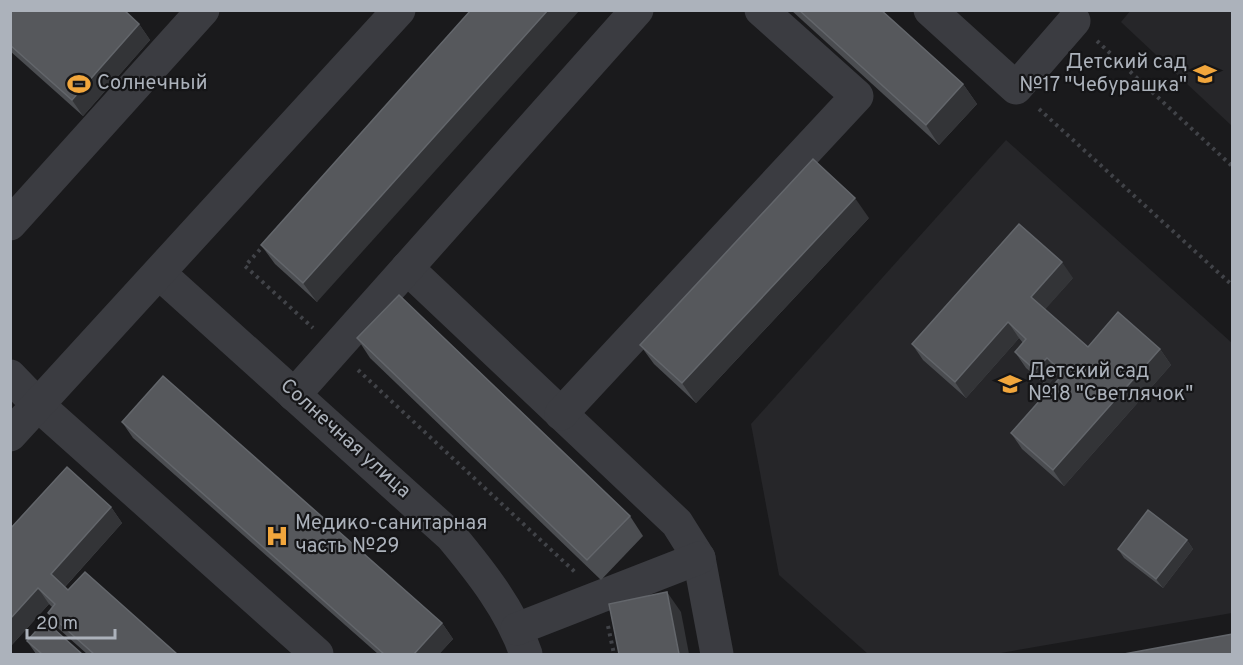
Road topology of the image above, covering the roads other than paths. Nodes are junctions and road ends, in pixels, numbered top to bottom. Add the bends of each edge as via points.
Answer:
1 (203, 10) edge
2 (399, 10) edge
3 (637, 10) edge
4 (761, 10) edge
5 (930, 10) edge
6 (1073, 14) edge
7 (10, 224) edge
8 (407, 268) junction
9 (159, 273) junction
10 (10, 376) edge
11 (294, 395) junction
12 (38, 405) junction
13 (561, 414) junction
14 (10, 435) edge
15 (699, 558) junction
16 (521, 642) edge
17 (317, 654) edge
18 (717, 654) edge

1 - 7 street
2 - 9 street
3 - 8 street
4 - 13 street via 857,96
5 - 6 street via 1016,88
8 - 11 street
8 - 13 street
9 - 11 street, Солнечная улица
9 - 12 street
10 - 12 street
11 - 16 street, Солнечная улица via 452,536 478,568
12 - 14 street
12 - 17 street
13 - 15 street via 677,523
15 - 16 street via 601,596
15 - 18 street

